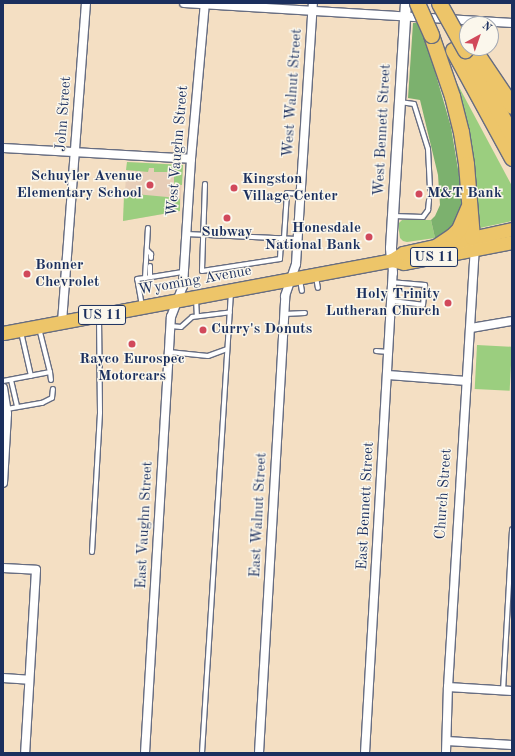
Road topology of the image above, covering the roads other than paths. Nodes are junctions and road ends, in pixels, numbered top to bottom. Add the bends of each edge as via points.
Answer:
1 (86, 3) edge
2 (184, 3) edge
3 (406, 3) edge
4 (417, 3) edge
5 (428, 3) edge
6 (439, 3) edge
7 (446, 3) edge
8 (205, 4) edge
9 (312, 7) edge
10 (405, 16) junction
11 (512, 23) edge
12 (459, 32) edge
13 (459, 35) edge
14 (459, 38) edge
15 (470, 56) edge
16 (471, 56) edge
17 (473, 56) edge
18 (400, 102) junction
19 (512, 106) edge
20 (512, 135) edge
21 (3, 148) edge
22 (76, 153) junction
23 (512, 158) edge
24 (191, 159) junction
25 (205, 184) dead end
26 (430, 188) dead end
27 (300, 194) junction
28 (430, 200) dead end
29 (469, 205) junction
30 (393, 216) junction
31 (148, 228) dead end
32 (512, 229) edge
33 (186, 234) junction
34 (204, 235) junction
35 (283, 238) junction
36 (298, 239) junction
37 (512, 242) edge
38 (474, 243) junction
39 (437, 246) junction
40 (147, 250) junction
41 (151, 258) dead end
42 (392, 260) junction
43 (150, 266) dead end
44 (183, 272) junction
45 (316, 274) junction
46 (147, 277) junction
47 (295, 278) junction
48 (393, 282) junction
49 (318, 288) dead end
50 (231, 290) junction
51 (302, 291) dead end
52 (196, 297) junction
53 (177, 300) junction
54 (392, 302) junction
55 (142, 306) junction
56 (230, 312) junction
57 (305, 313) dead end
58 (284, 314) junction
59 (98, 315) junction
60 (197, 316) junction
61 (512, 321) edge
62 (62, 322) junction
63 (171, 326) junction
64 (38, 327) junction
65 (470, 328) junction
66 (21, 330) junction
67 (3, 333) edge
68 (227, 349) junction
69 (376, 351) dead end
70 (169, 352) junction
71 (389, 352) junction
72 (50, 372) junction
73 (388, 375) junction
74 (31, 376) junction
75 (11, 380) junction
76 (51, 380) dead end
77 (3, 381) edge
78 (467, 381) junction
79 (3, 388) edge
80 (53, 389) dead end
81 (17, 406) junction
82 (7, 409) junction
83 (3, 483) edge
84 (512, 529) edge
85 (92, 552) dead end
86 (3, 568) edge
87 (3, 678) edge
88 (29, 680) junction
89 (448, 687) junction
90 (502, 691) junction
91 (512, 691) edge
92 (447, 741) junction
93 (512, 745) edge
94 (25, 753) edge
95 (145, 753) edge
96 (202, 753) edge
97 (259, 753) edge
98 (365, 753) edge
99 (446, 753) edge

1 - 22 street, John Street
2 - 8 street
3 - 10 street, West Bennett Street
4 - 29 highway, bridge via 452,96 466,164
5 - 14 highway
6 - 13 highway, bridge
7 - 12 highway
8 - 9 street
8 - 24 street, West Vaughn Street
9 - 10 street
9 - 27 street, West Walnut Street
10 - 11 street
10 - 18 street, West Bennett Street
15 - 23 highway
16 - 20 highway
17 - 19 highway
18 - 26 lane via 414,104 428,149
18 - 30 street, West Bennett Street
21 - 22 street
22 - 24 street
22 - 62 street, John Street
24 - 33 street, West Vaughn Street
25 - 34 lane
27 - 35 lane via 287,193
27 - 36 street, West Walnut Street
28 - 30 lane via 423,217
29 - 38 highway
29 - 39 highway via 459,229
30 - 42 street, West Bennett Street
31 - 40 lane
32 - 38 main road, Wyoming Avenue / US 11
33 - 34 lane
33 - 44 street, West Vaughn Street
34 - 35 lane
34 - 35 lane via 202,271 280,258
35 - 36 lane
36 - 47 street, West Walnut Street
37 - 38 main road, Wyoming Avenue / US 11
38 - 39 main road, Wyoming Avenue / US 11
38 - 42 main road, Wyoming Avenue / US 11 via 404,263
38 - 65 street, Church Street
39 - 42 main road, Wyoming Avenue / US 11 via 403,253
40 - 41 lane
40 - 46 lane
42 - 45 main road, Wyoming Avenue / US 11
42 - 48 street, East Bennett Street
43 - 46 lane
44 - 46 lane
44 - 53 street, West Vaughn Street via 183,286
45 - 47 main road, Wyoming Avenue / US 11
45 - 49 lane
46 - 55 lane via 137,279
47 - 50 main road, Wyoming Avenue / US 11
47 - 51 lane
47 - 58 street, East Walnut Street via 286,294
48 - 54 street, East Bennett Street
48 - 54 lane via 425,285 423,305
50 - 52 main road, Wyoming Avenue / US 11
50 - 56 lane
52 - 53 main road, Wyoming Avenue / US 11
52 - 60 lane
53 - 55 main road, Wyoming Avenue / US 11
53 - 63 street, East Vaughn Street via 171,315
54 - 71 street, East Bennett Street
55 - 59 main road, Wyoming Avenue / US 11
56 - 60 lane
56 - 68 lane
57 - 58 lane
58 - 97 street, East Walnut Street
59 - 62 main road, Wyoming Avenue / US 11
59 - 85 lane via 100,412
60 - 63 lane via 188,319 184,326
61 - 65 street
62 - 64 main road, Wyoming Avenue / US 11
63 - 70 street, East Vaughn Street
64 - 66 main road, Wyoming Avenue / US 11
64 - 72 lane
65 - 78 street, Church Street
66 - 67 main road, Wyoming Avenue / US 11
66 - 74 lane
68 - 70 lane via 208,356
68 - 96 lane
69 - 71 lane
70 - 95 street, East Vaughn Street
71 - 73 street, East Bennett Street
72 - 74 lane
72 - 76 lane
73 - 78 street
73 - 98 street, East Bennett Street
74 - 75 lane
75 - 77 lane
75 - 81 lane
78 - 89 street, Church Street
79 - 82 street
80 - 81 lane via 52,398 42,404
81 - 82 lane
82 - 83 street
84 - 90 lane
86 - 88 street via 36,570
87 - 88 street
88 - 94 street
89 - 90 street
89 - 92 street, Church Street
90 - 91 street
92 - 93 street
92 - 99 street, Church Street

